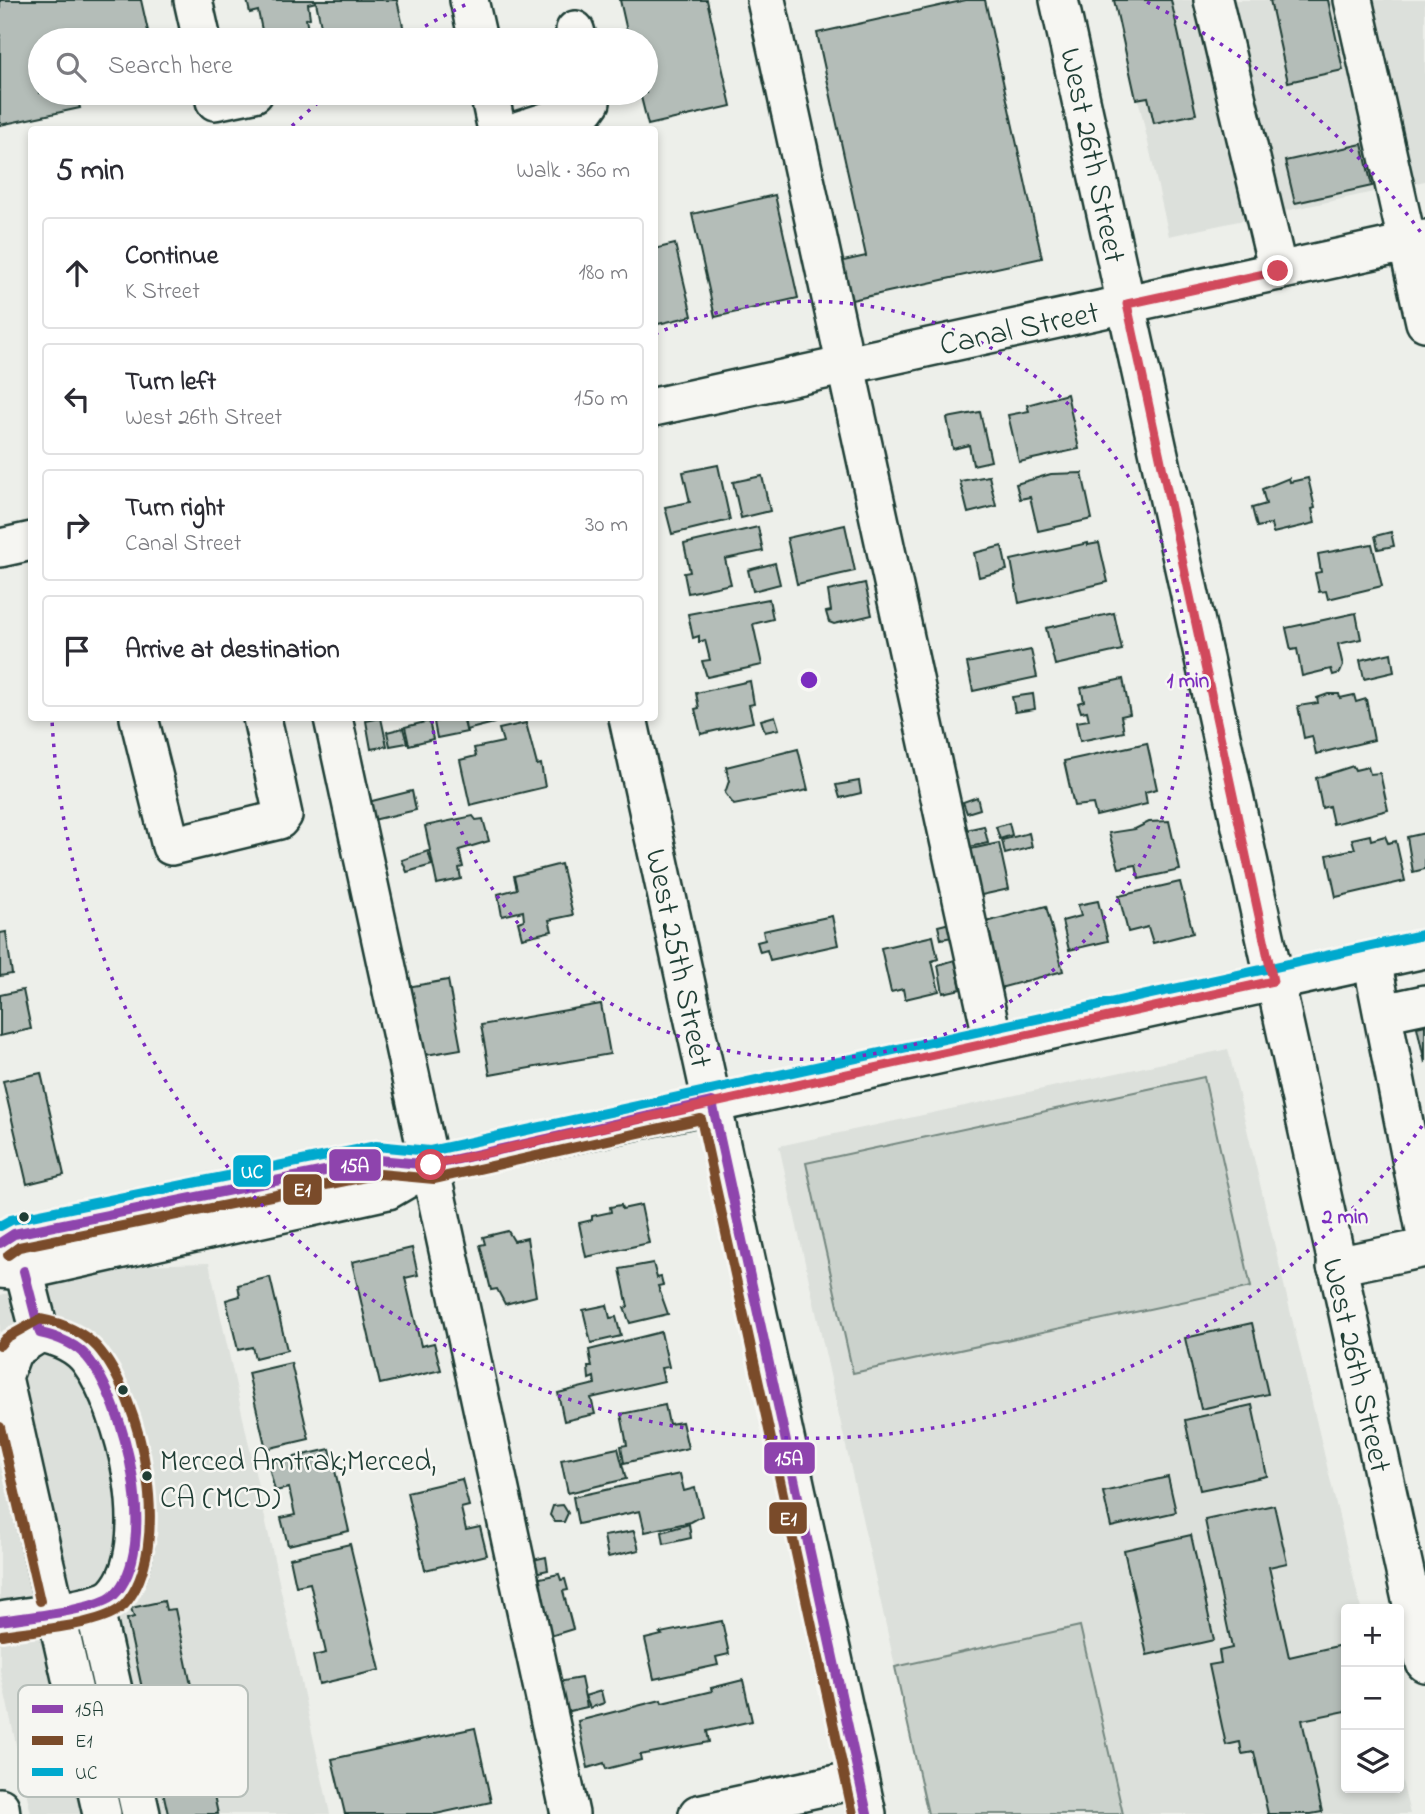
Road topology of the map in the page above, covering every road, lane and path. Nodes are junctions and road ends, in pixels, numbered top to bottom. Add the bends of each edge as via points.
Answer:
1 (193, 0) edge
2 (469, 0) edge
3 (766, 0) edge
4 (1059, 0) edge
5 (1213, 0) edge
6 (1353, 0) edge
7 (199, 28) edge
8 (475, 28) edge
9 (492, 105) edge
10 (588, 105) edge
11 (496, 126) edge
12 (533, 126) edge
13 (1416, 241) edge
14 (1278, 271) junction
15 (1127, 304) junction
16 (1425, 321) edge
17 (846, 364) junction
18 (658, 406) edge
19 (28, 542) edge
20 (0, 548) edge
21 (140, 721) edge
22 (263, 721) edge
23 (334, 721) edge
24 (629, 721) edge
25 (1425, 949) edge
26 (1372, 960) junction
27 (1273, 981) junction
28 (1425, 1004) edge
29 (1383, 1013) junction
30 (993, 1041) junction
31 (712, 1102) junction
32 (431, 1165) junction
33 (1425, 1230) edge
34 (0, 1243) edge
35 (1425, 1248) edge
36 (1336, 1266) junction
37 (12, 1270) edge
38 (40, 1333) junction
39 (94, 1606) junction
40 (55, 1610) junction
41 (0, 1621) edge
42 (1425, 1662) edge
43 (72, 1685) edge
44 (112, 1685) edge
45 (863, 1797) edge
46 (0, 1807) edge
47 (1, 1814) edge
48 (570, 1814) edge
49 (698, 1814) edge

1 - 7 street
2 - 8 street
3 - 17 street
4 - 15 street, West 26th Street
5 - 14 street
6 - 13 street
9 - 11 street
10 - 12 street
13 - 14 street, Canal Street
13 - 16 street
14 - 15 street, Canal Street
15 - 17 street, Canal Street
15 - 27 street, West 26th Street
17 - 18 street, Canal Street
17 - 30 street
19 - 20 street
21 - 22 street via 171,846 279,820 283,815
23 - 32 street
24 - 31 street, West 25th Street
25 - 26 street
26 - 27 street
26 - 29 street
27 - 30 street
27 - 36 street, West 26th Street
28 - 29 street
29 - 33 street
30 - 31 street
31 - 32 street
31 - 45 street, West 25th Street
32 - 34 street via 379,1160 14,1234
32 - 37 street via 388,1190
32 - 48 street
35 - 36 street
36 - 42 street, West 26th Street
37 - 38 street
38 - 39 street via 62,1337 90,1360 110,1400 129,1461 138,1520 134,1558 114,1595
38 - 40 street via 13,1350 3,1377
39 - 40 street
39 - 44 street
40 - 41 street
40 - 43 street
45 - 49 street
46 - 47 street

